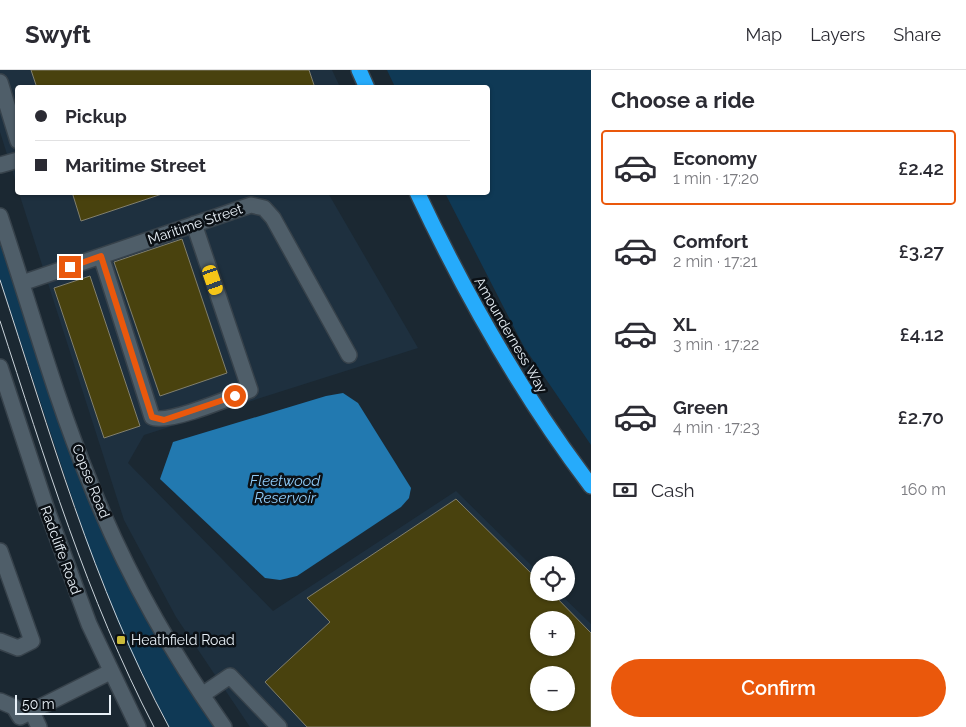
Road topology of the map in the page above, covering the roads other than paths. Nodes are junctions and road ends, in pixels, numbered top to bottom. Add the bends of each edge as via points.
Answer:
1 (359, 70) edge
2 (0, 82) edge
3 (366, 85) edge
4 (15, 131) edge
5 (15, 161) edge
6 (0, 165) edge
7 (418, 195) edge
8 (0, 216) edge
9 (194, 224) junction
10 (101, 256) junction
11 (22, 284) junction
12 (349, 355) dead end
13 (0, 367) edge
14 (591, 486) edge
15 (0, 551) edge
16 (0, 641) edge
17 (110, 672) junction
18 (202, 695) junction
19 (0, 702) edge
20 (23, 719) edge
21 (39, 727) edge
22 (138, 727) edge
23 (224, 727) edge
24 (279, 727) edge

1 - 3 highway
2 - 4 street
5 - 6 street
7 - 14 highway, Amounderness Way via 498,348 536,409
8 - 11 street, Copse Road
9 - 10 street, Maritime Street
9 - 10 street via 250,390 164,420 152,417
9 - 12 street, Maritime Street via 251,205 264,208 273,218
10 - 11 street, Maritime Street
11 - 18 street, Copse Road via 90,485 124,561
13 - 17 street, Radcliffe Road via 55,535 88,624
15 - 16 street via 32,641 18,648
17 - 20 street
17 - 22 street, Radcliffe Road
18 - 23 street, Copse Road
18 - 24 street via 230,676
19 - 20 street via 14,707
20 - 21 street

